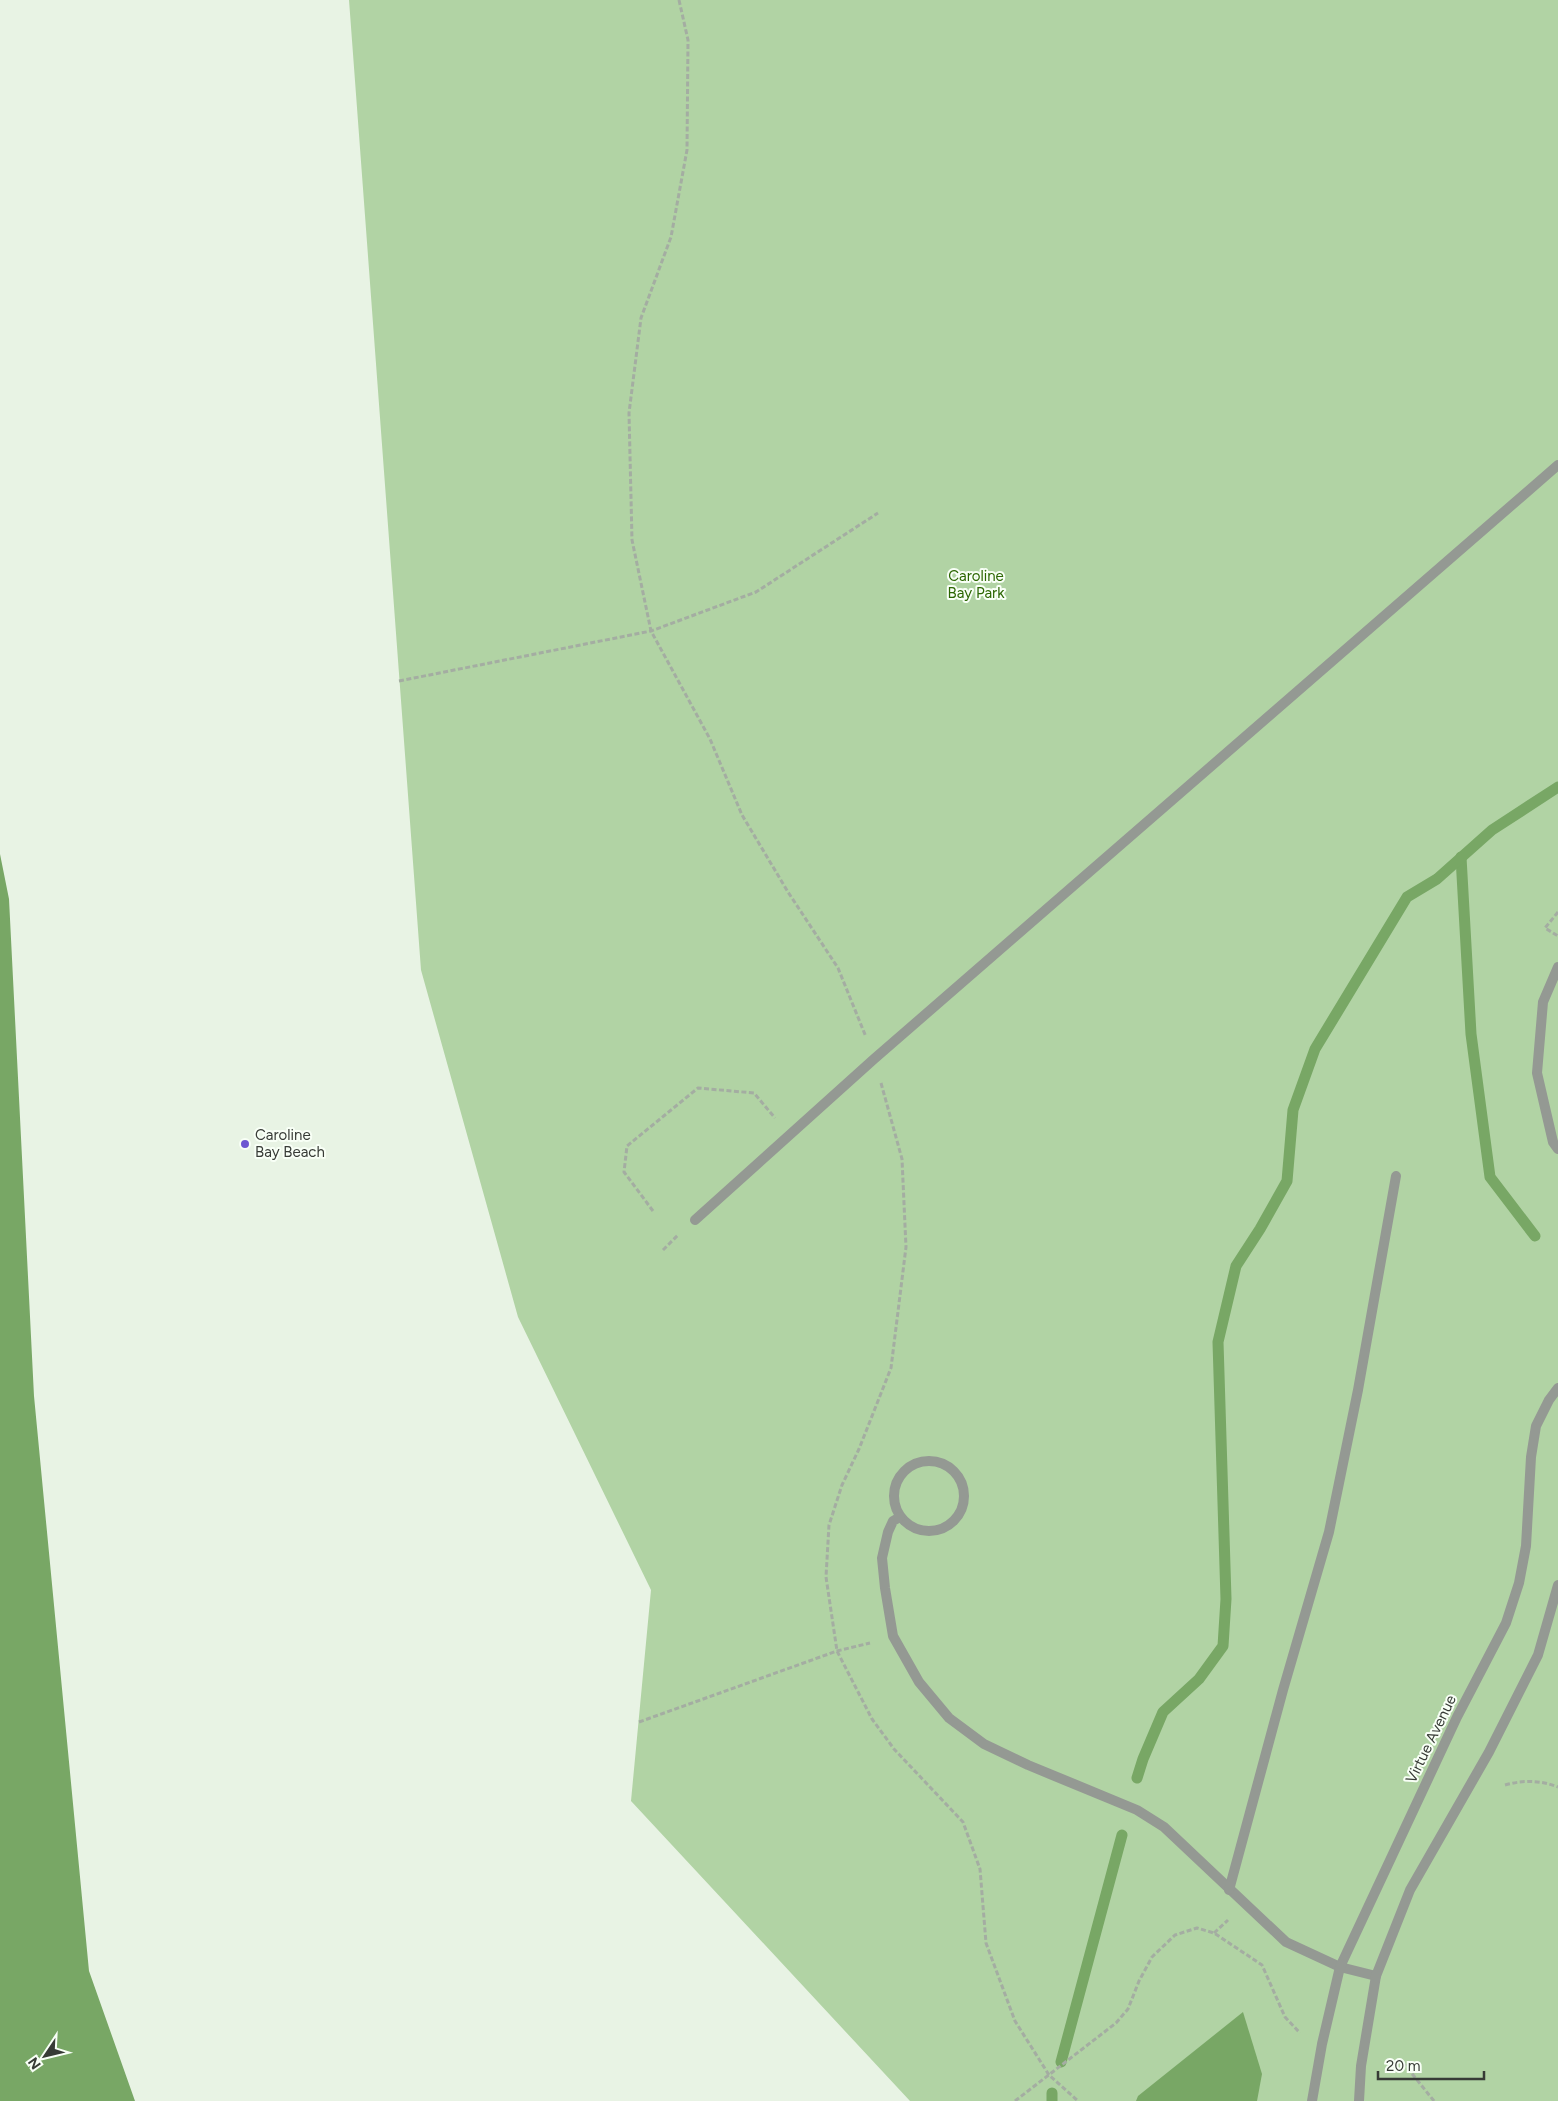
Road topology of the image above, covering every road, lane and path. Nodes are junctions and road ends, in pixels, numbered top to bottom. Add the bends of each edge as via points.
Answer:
1 (679, 0) edge
2 (1558, 465) edge
3 (878, 513) dead end
4 (651, 631) junction
5 (399, 681) dead end
6 (1558, 912) edge
7 (1558, 936) edge
8 (1558, 967) edge
9 (874, 1058) junction
10 (790, 1136) junction
11 (1558, 1149) edge
12 (1396, 1176) dead end
13 (653, 1211) dead end
14 (696, 1220) dead end
15 (1558, 1388) edge
16 (900, 1517) junction
17 (1558, 1585) edge
18 (893, 1636) junction
19 (838, 1651) junction
20 (639, 1722) dead end
21 (1504, 1785) dead end
22 (1558, 1787) edge
23 (1229, 1890) junction
24 (1340, 1967) junction
25 (1376, 1976) junction
26 (1322, 2044) junction
27 (1363, 2053) junction
28 (1049, 2075) junction
29 (1016, 2101) edge
30 (1078, 2101) edge
31 (1312, 2101) edge
32 (1359, 2101) edge
33 (1434, 2101) edge

1 - 4 path via 688,40 687,150 671,237 641,318 629,413 632,540
2 - 9 street
3 - 4 path via 756,592
4 - 5 path
4 - 9 path via 710,739 742,815 838,968
6 - 7 path via 1545,928
8 - 11 street via 1543,1002 1537,1073 1553,1142
9 - 10 street
9 - 19 path via 902,1159 906,1247 891,1368 842,1485 829,1525 826,1576
10 - 13 path via 754,1093 698,1088 627,1146 624,1172
10 - 14 street
12 - 23 street via 1329,1532
15 - 24 street, Virtue Avenue via 1536,1426 1526,1546 1519,1583 1506,1622 1457,1717
16 - 16 street via 893,1495 896,1483 911,1465 933,1460 945,1463 955,1471 965,1492 960,1514 952,1524 931,1532 908,1525
16 - 18 street via 893,1521 888,1532 882,1558
17 - 25 street via 1538,1655 1489,1752 1410,1890
18 - 19 path
18 - 23 street via 919,1682 949,1718 984,1744 1028,1766 1137,1810 1164,1827
19 - 20 path
19 - 28 path via 872,1720 894,1749 963,1822 980,1869 986,1943 1015,2021
21 - 22 path via 1535,1781
23 - 24 street via 1286,1942
24 - 25 street
24 - 26 street, Virtue Avenue
25 - 27 street
26 - 28 path via 1302,2035 1285,2016 1262,1966 1214,1934 1197,1928 1175,1936 1152,1957 1128,2009 1116,2023
26 - 31 street, Virtue Avenue
27 - 32 street
27 - 33 path via 1405,2065
28 - 29 path
28 - 30 path

